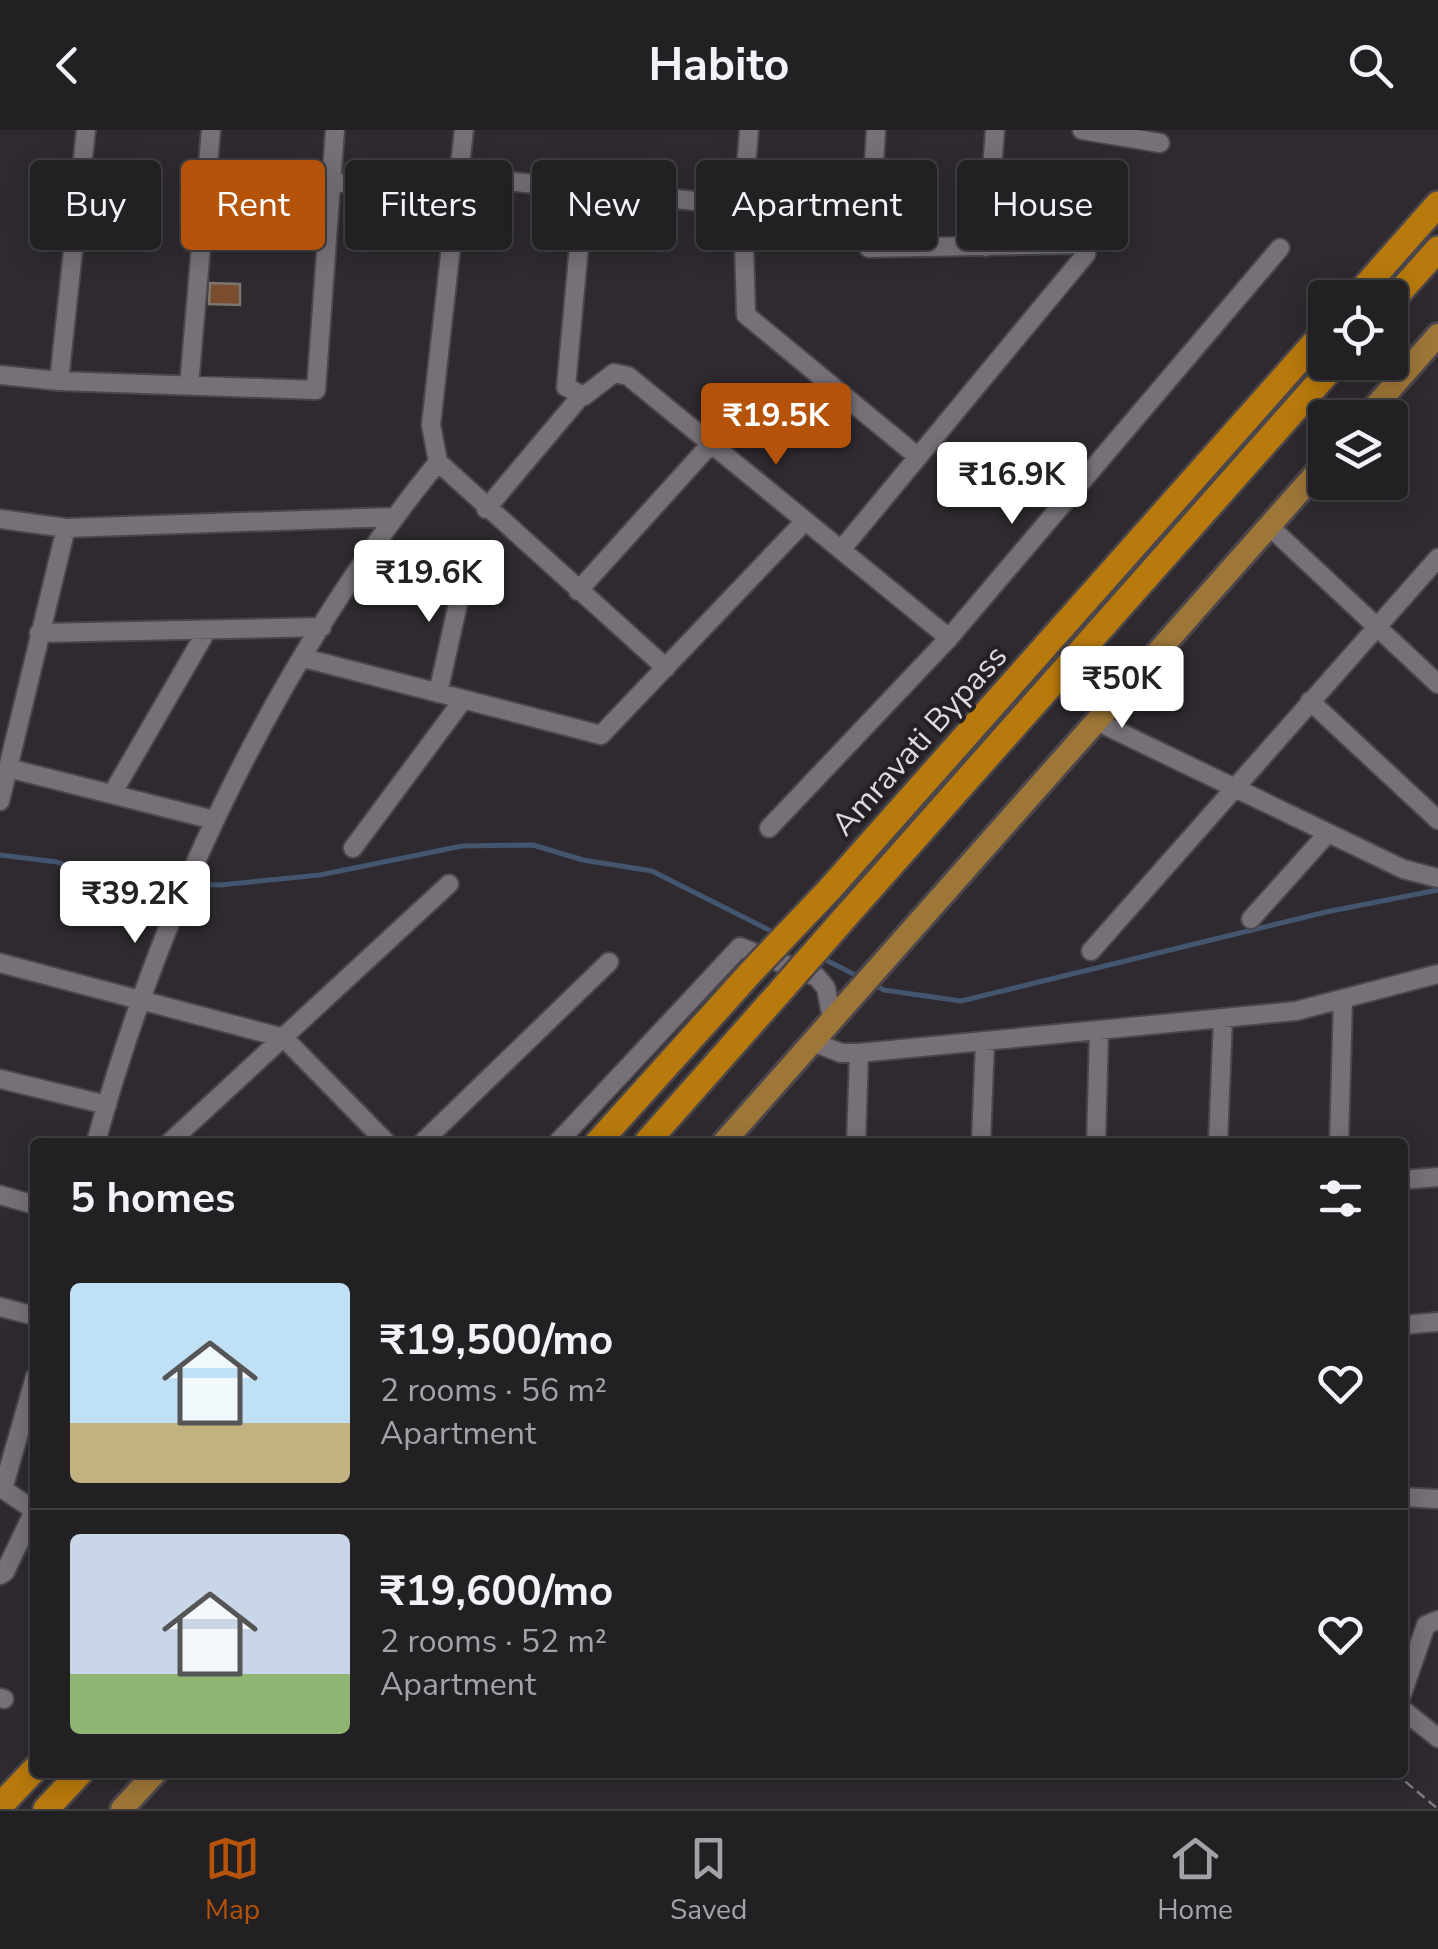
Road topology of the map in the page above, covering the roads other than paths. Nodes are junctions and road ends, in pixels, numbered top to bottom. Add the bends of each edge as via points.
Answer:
1 (86, 130) edge
2 (211, 130) edge
3 (336, 130) edge
4 (464, 130) edge
5 (749, 130) edge
6 (876, 130) edge
7 (995, 130) edge
8 (1082, 130) edge
9 (1102, 132) edge
10 (1160, 143) dead end
11 (460, 160) edge
12 (747, 160) edge
13 (993, 160) edge
14 (333, 182) junction
15 (345, 183) edge
16 (1438, 204) edge
17 (957, 247) edge
18 (1280, 248) dead end
19 (1438, 249) edge
20 (450, 250) edge
21 (578, 250) edge
22 (745, 250) edge
23 (1083, 250) edge
24 (1371, 280) edge
25 (1408, 283) edge
26 (1438, 335) edge
27 (1308, 350) edge
28 (0, 375) edge
29 (1321, 380) edge
30 (59, 382) junction
31 (189, 386) junction
32 (581, 396) junction
33 (1381, 400) edge
34 (709, 446) junction
35 (917, 456) junction
36 (438, 462) junction
37 (1308, 481) edge
38 (486, 509) junction
39 (393, 517) junction
40 (0, 519) edge
41 (804, 522) junction
42 (1269, 526) junction
43 (66, 528) junction
44 (840, 550) junction
45 (1438, 558) edge
46 (466, 568) dead end
47 (578, 591) junction
48 (1076, 612) junction
49 (1378, 625) junction
50 (322, 626) junction
51 (1098, 630) junction
52 (206, 632) junction
53 (40, 633) junction
54 (948, 638) junction
55 (304, 658) junction
56 (666, 668) junction
57 (1438, 684) edge
58 (438, 693) junction
59 (463, 700) junction
60 (1310, 701) junction
61 (1096, 721) junction
62 (8, 768) junction
63 (1232, 788) junction
64 (112, 794) junction
65 (0, 801) edge
66 (214, 820) junction
67 (1438, 820) edge
68 (769, 828) dead end
69 (1328, 833) junction
70 (353, 848) dead end
71 (1438, 878) edge
72 (449, 884) dead end
73 (1251, 919) dead end
74 (1091, 951) dead end
75 (609, 962) dead end
76 (0, 963) edge
77 (1438, 974) edge
78 (141, 999) junction
79 (1342, 1000) junction
80 (1223, 1018) junction
81 (832, 1019) junction
82 (1099, 1031) junction
83 (284, 1038) junction
84 (814, 1042) junction
85 (985, 1042) junction
86 (859, 1053) junction
87 (0, 1080) edge
88 (106, 1105) junction
89 (97, 1138) edge
90 (174, 1138) edge
91 (382, 1138) edge
92 (428, 1138) edge
93 (562, 1138) edge
94 (602, 1138) edge
95 (651, 1138) edge
96 (728, 1138) edge
97 (856, 1138) edge
98 (981, 1138) edge
99 (1096, 1138) edge
100 (1218, 1138) edge
101 (1339, 1138) edge
102 (1438, 1177) edge
103 (1408, 1180) edge
104 (0, 1195) edge
105 (30, 1204) edge
106 (0, 1307) edge
107 (30, 1315) edge
108 (1438, 1322) edge
109 (1408, 1324) edge
110 (30, 1394) edge
111 (2, 1488) edge
112 (1408, 1498) edge
113 (1438, 1499) edge
114 (30, 1508) edge
115 (30, 1522) edge
116 (0, 1575) edge
117 (1438, 1620) edge
118 (1408, 1677) edge
119 (1408, 1714) edge
120 (1438, 1738) edge
121 (30, 1774) edge
122 (75, 1778) edge
123 (150, 1778) edge
124 (0, 1806) edge
125 (46, 1809) edge
126 (122, 1809) edge

1 - 30 street
2 - 31 street
3 - 14 street
4 - 11 street
5 - 12 street
6 - 17 street via 868,248
7 - 13 street
8 - 9 street
9 - 10 street
14 - 15 street
14 - 31 street via 316,390
16 - 24 highway
18 - 54 street
19 - 25 highway
20 - 36 street via 430,425
21 - 32 street via 565,383
22 - 35 street via 746,315
23 - 35 street
26 - 33 main road
27 - 48 highway, Amravati Bypass
28 - 30 street
29 - 51 highway, Amravati Bypass
30 - 31 street
32 - 34 street via 624,373
32 - 38 street
34 - 41 street
34 - 47 street
35 - 44 street
36 - 38 street
36 - 39 street
37 - 42 main road
38 - 47 street
39 - 43 street
39 - 50 street
40 - 43 street
41 - 44 street
41 - 56 street
42 - 49 street
42 - 61 main road
43 - 53 street
44 - 54 street
45 - 49 street
46 - 58 street
47 - 56 street
48 - 51 highway
48 - 94 highway, Amravati Bypass, bridge
49 - 57 street
49 - 60 street
50 - 52 street
50 - 55 street
51 - 95 highway, Amravati Bypass, bridge
52 - 53 street
52 - 64 street
53 - 62 street
54 - 68 street
55 - 58 street
55 - 66 street
56 - 59 street via 601,735
58 - 59 street
59 - 70 street
60 - 63 street
60 - 67 street
61 - 63 street
61 - 81 main road
62 - 64 street
62 - 65 street
63 - 69 street
63 - 74 street
64 - 66 street
66 - 78 street
69 - 71 street
69 - 73 street
72 - 83 street
75 - 92 street
76 - 78 street
77 - 79 street
78 - 83 street
78 - 88 street
79 - 80 street
79 - 101 street
80 - 82 street
80 - 100 street
81 - 84 main road
81 - 93 street via 818,978 740,947
82 - 85 street
82 - 99 street
83 - 90 street
83 - 91 street
84 - 86 street
84 - 96 main road
85 - 86 street
85 - 98 street
86 - 97 street
87 - 88 street
88 - 89 street
102 - 103 street
104 - 105 street
106 - 107 street
108 - 109 street
110 - 111 street
111 - 114 street
112 - 113 street
115 - 116 street
117 - 118 street via 1426,1625
119 - 120 street
121 - 124 highway
122 - 125 highway
123 - 126 main road

